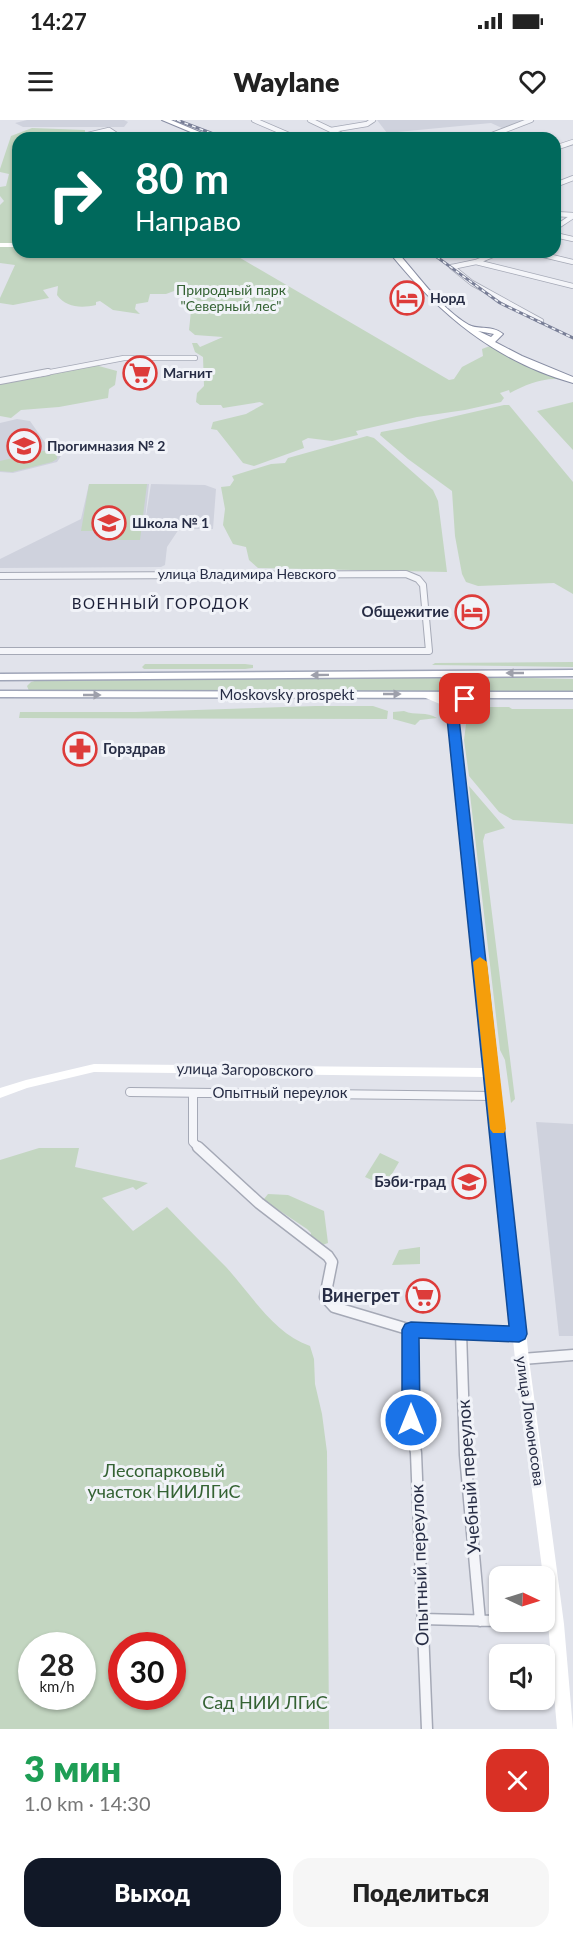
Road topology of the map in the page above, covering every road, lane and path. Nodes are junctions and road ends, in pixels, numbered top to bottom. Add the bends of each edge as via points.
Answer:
1 (157, 120) edge
2 (165, 120) edge
3 (254, 120) edge
4 (310, 120) edge
5 (373, 120) edge
6 (531, 120) edge
7 (178, 127) junction
8 (331, 130) junction
9 (189, 132) edge
10 (193, 132) edge
11 (282, 132) edge
12 (335, 132) edge
13 (500, 132) edge
14 (398, 258) edge
15 (405, 258) edge
16 (486, 258) edge
17 (556, 258) edge
18 (476, 262) junction
19 (573, 262) edge
20 (573, 286) edge
21 (541, 321) dead end
22 (488, 339) junction
23 (195, 358) dead end
24 (573, 378) edge
25 (0, 381) edge
26 (0, 576) edge
27 (0, 651) edge
28 (573, 673) edge
29 (0, 677) edge
30 (40, 677) junction
31 (0, 694) edge
32 (413, 694) junction
33 (488, 694) junction
34 (33, 695) junction
35 (573, 695) edge
36 (453, 718) junction
37 (492, 1069) junction
38 (0, 1087) edge
39 (130, 1092) dead end
40 (0, 1093) edge
41 (193, 1093) junction
42 (495, 1096) junction
43 (411, 1330) junction
44 (461, 1332) junction
45 (519, 1334) junction
46 (573, 1355) edge
47 (522, 1359) junction
48 (422, 1619) junction
49 (480, 1621) junction
50 (489, 1621) edge
51 (556, 1624) joint
52 (427, 1729) edge
53 (565, 1729) edge

1 - 7 highway
2 - 7 highway
3 - 11 street
4 - 8 street
5 - 8 street
6 - 13 street
7 - 9 highway
7 - 10 highway
8 - 12 street
14 - 22 highway via 441,305
15 - 22 highway via 446,304 475,328 497,332 499,336
16 - 18 street
17 - 19 street
18 - 20 street
18 - 21 street via 452,267 472,283
22 - 24 highway via 529,363
23 - 25 street via 124,358
26 - 27 street, улица Владимира Невского via 406,574 423,585 429,651
28 -> 30 main road, Moskovsky prospekt
29 - 30 main road, Moskovsky prospekt
29 - 31 main road via 17,680 20,686
30 - 34 main road via 24,686
31 - 34 main road, Moskovsky prospekt
32 - 33 main road, Moskovsky prospekt
34 -> 32 main road, Moskovsky prospekt
32 - 36 main road via 441,699 448,704
33 - 35 main road, Moskovsky prospekt
33 - 36 main road via 465,699
36 - 37 main road, улица Ломоносова
37 - 38 main road, улица Загоровского via 95,1062
37 - 40 main road, улица Загоровского via 94,1068
37 - 42 main road, улица Ломоносова
39 - 41 street
41 - 42 street, Опытный переулок
41 - 43 street, Опытный переулок via 193,1142 230,1179 327,1254 332,1262 326,1297 334,1307
42 - 45 main road, улица Ломоносова
43 - 44 street
43 - 48 street, Опытный переулок via 411,1420 416,1453
44 - 45 street
44 - 49 street, Учебный переулок via 465,1455
45 - 47 main road, улица Ломоносова
46 - 47 street
47 - 51 main road, улица Ломоносова
48 - 49 street
48 - 52 street, Опытный переулок
49 - 50 street
51 - 53 main road, улица Ломоносова

